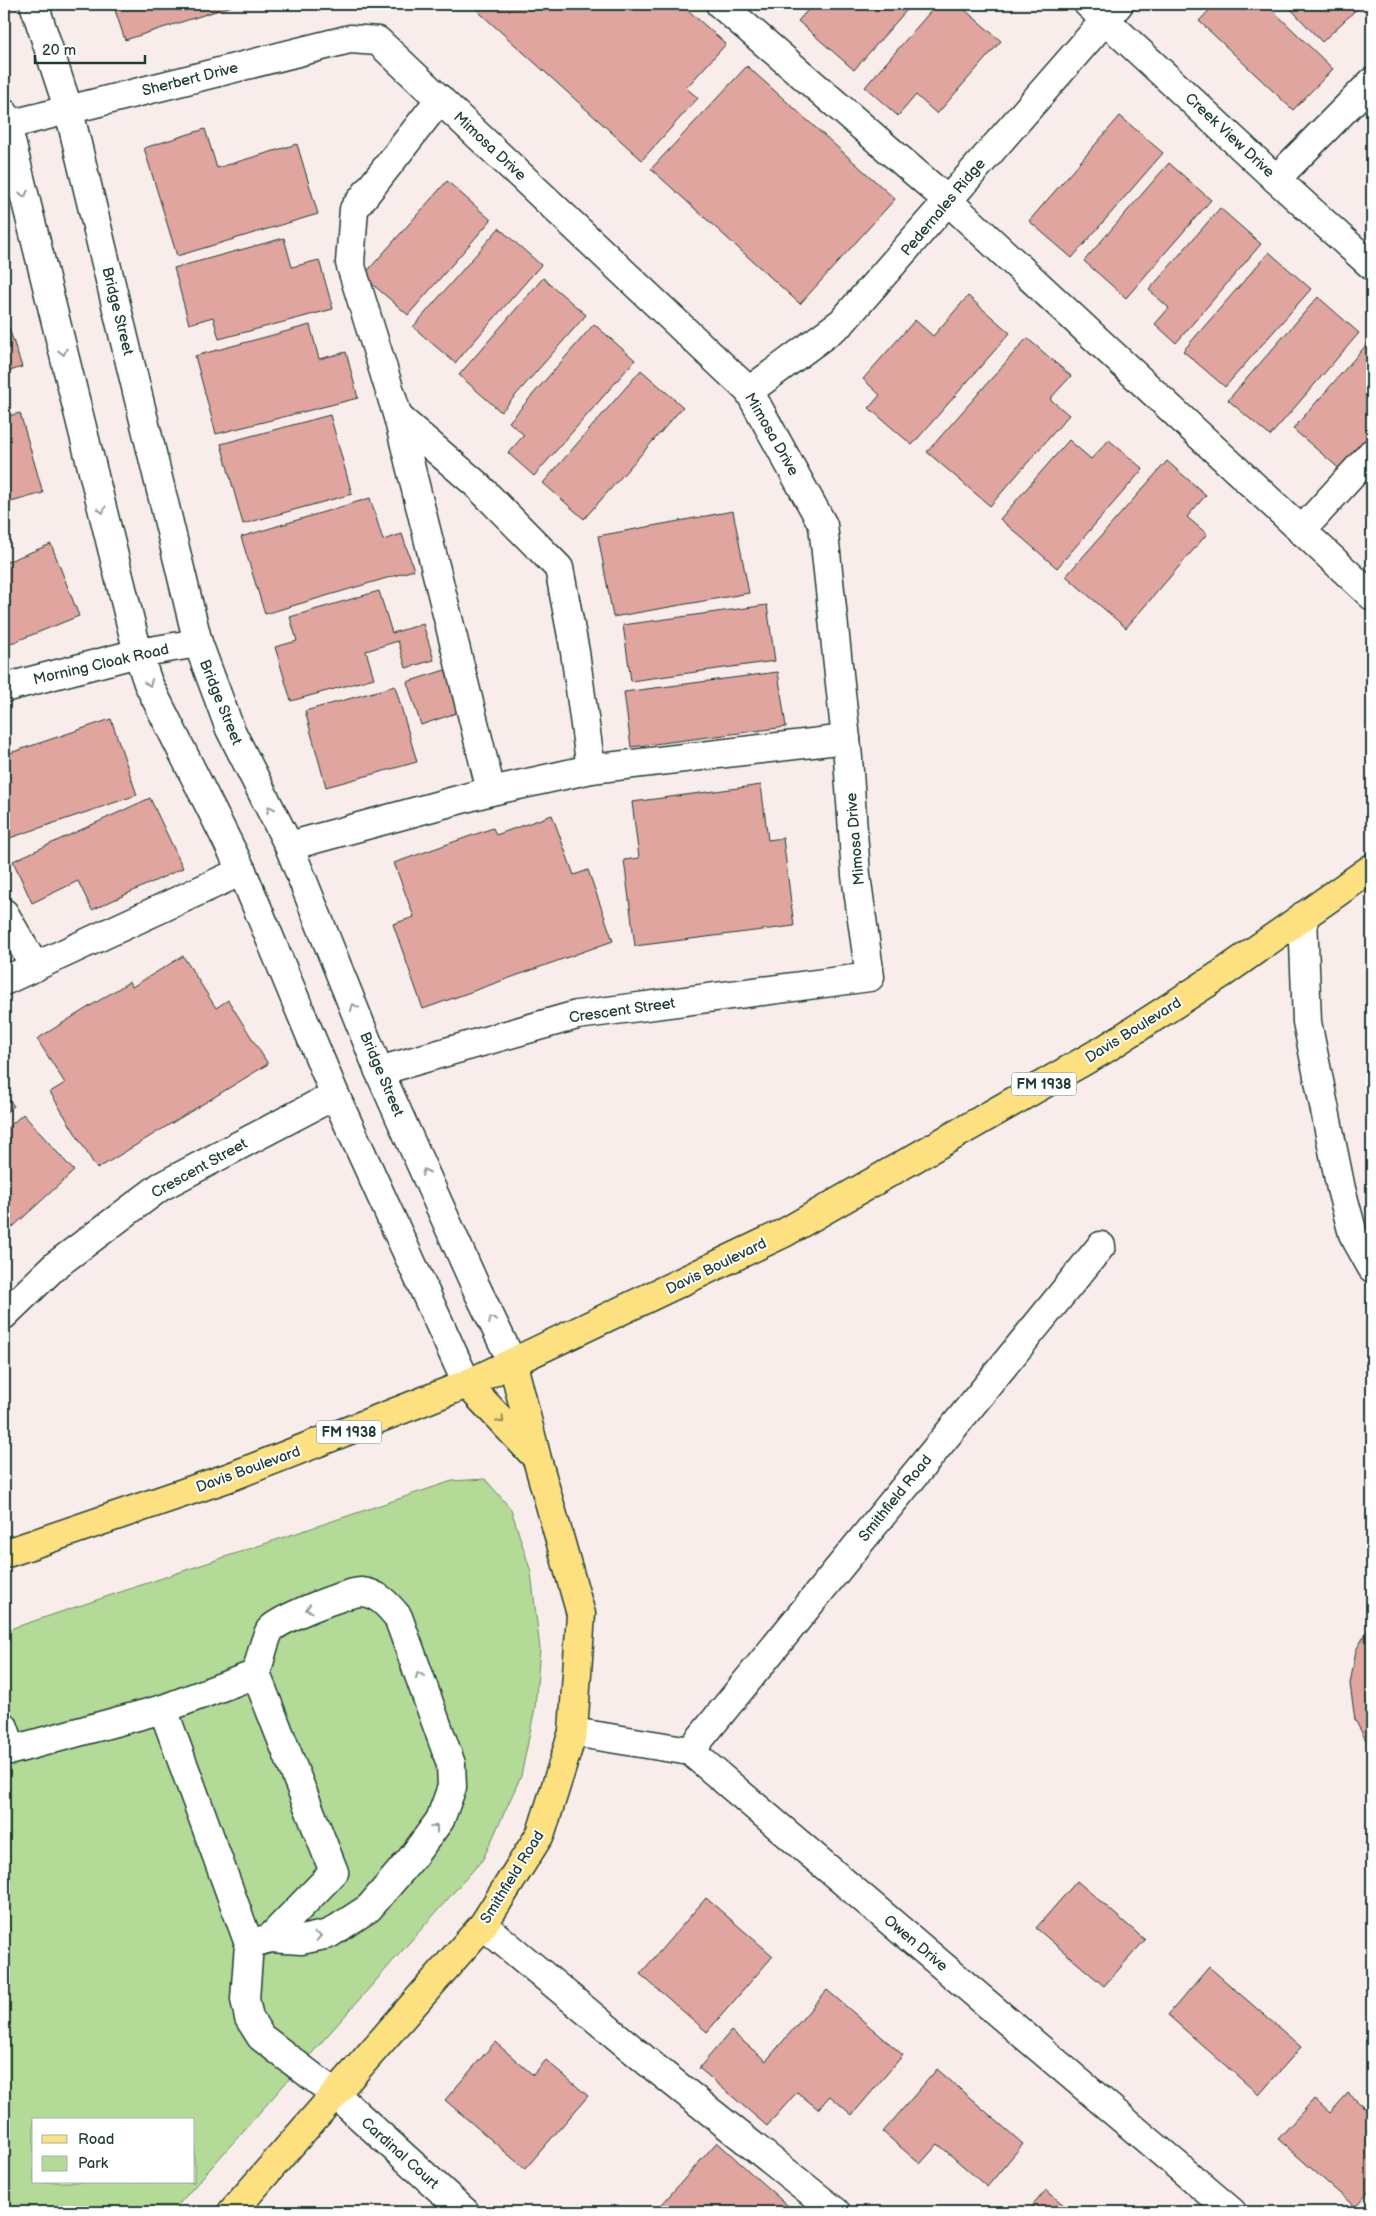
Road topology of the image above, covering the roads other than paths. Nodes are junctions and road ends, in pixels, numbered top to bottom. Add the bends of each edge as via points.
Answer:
1 (34, 4) edge
2 (720, 4) edge
3 (1104, 9) edge
4 (378, 41) joint
5 (1372, 82) edge
6 (440, 99) junction
7 (69, 111) junction
8 (5, 121) edge
9 (1276, 179) junction
10 (947, 200) junction
11 (1372, 266) edge
12 (749, 391) junction
13 (398, 417) junction
14 (1372, 453) edge
15 (1301, 531) junction
16 (1372, 596) edge
17 (198, 643) junction
18 (138, 653) junction
19 (4, 688) edge
20 (846, 739) junction
21 (591, 769) junction
22 (492, 791) junction
23 (289, 846) junction
24 (1372, 868) edge
25 (242, 871) junction
26 (4, 913) edge
27 (1303, 916) junction
28 (35, 967) junction
29 (870, 977) joint
30 (4, 981) edge
31 (379, 1071) junction
32 (335, 1095) junction
33 (1101, 1246) dead end
34 (1372, 1268) edge
35 (4, 1315) edge
36 (513, 1364) junction
37 (468, 1384) junction
38 (537, 1459) junction
39 (4, 1554) edge
40 (256, 1674) junction
41 (163, 1709) junction
42 (4, 1727) edge
43 (573, 1732) junction
44 (690, 1751) junction
45 (483, 1925) junction
46 (260, 1941) junction
47 (335, 2094) junction
48 (232, 2212) edge
49 (465, 2212) edge
50 (836, 2212) edge
51 (1232, 2212) edge

1 - 7 street, Bridge Street
2 - 10 street
3 - 9 street, Creek View Drive
3 - 10 street, Pedernales Ridge
4 - 6 street, Mimosa Drive
4 - 7 street, Sherbert Drive via 350,39
5 - 9 street
6 - 12 street, Mimosa Drive
6 - 13 street via 354,208 350,262
7 - 8 street, Sherbert Drive
7 - 17 street, Bridge Street
8 -> 18 street
9 - 11 street, Creek View Drive
10 - 12 street, Pedernales Ridge via 842,322
10 - 15 street
12 - 20 street, Mimosa Drive via 823,525
13 - 21 street via 476,484 559,568 575,652
13 - 22 street
14 - 15 street
15 - 16 street
17 - 18 street, Morning Cloak Road
23 -> 17 street, Bridge Street via 230,729
18 - 19 street, Morning Cloak Road
18 -> 25 street via 148,683
20 - 21 street
20 - 29 street, Mimosa Drive via 856,875
21 - 22 street
22 - 23 street
31 -> 23 street, Bridge Street
24 - 27 main road, Davis Boulevard / FM 1938
25 - 28 street
25 - 32 street
26 - 28 street
27 - 34 street via 1307,1022 1341,1189 1353,1234
27 - 36 main road, Davis Boulevard / FM 1938 via 1105,1050 784,1233
28 - 30 street
29 - 31 street, Crescent Street via 577,1015
36 -> 31 street, Bridge Street
32 - 35 street, Crescent Street via 160,1187 56,1265
32 - 37 street
33 - 44 street, Smithfield Road
36 - 37 main road, Davis Boulevard / FM 1938
36 - 38 main road, Smithfield Road
37 -> 38 main road, Smithfield Road
37 - 39 main road, Davis Boulevard / FM 1938 via 230,1477
38 - 43 main road, Smithfield Road via 582,1614
40 - 41 street
40 - 46 street via 334,1872
46 -> 40 street via 301,1940 329,1934 369,1908 440,1820 452,1787 450,1764 441,1734 398,1617 376,1596 360,1592 300,1611 283,1620 270,1630
41 - 42 street via 12,1750
41 - 46 street
43 - 44 street
43 - 45 main road, Smithfield Road via 541,1833
44 - 51 street, Owen Drive
45 - 47 main road, Smithfield Road
45 - 50 street
46 - 47 street, Cardinal Court via 245,1999 249,2018 261,2037
47 - 48 main road, Smithfield Road
47 - 49 street, Cardinal Court

